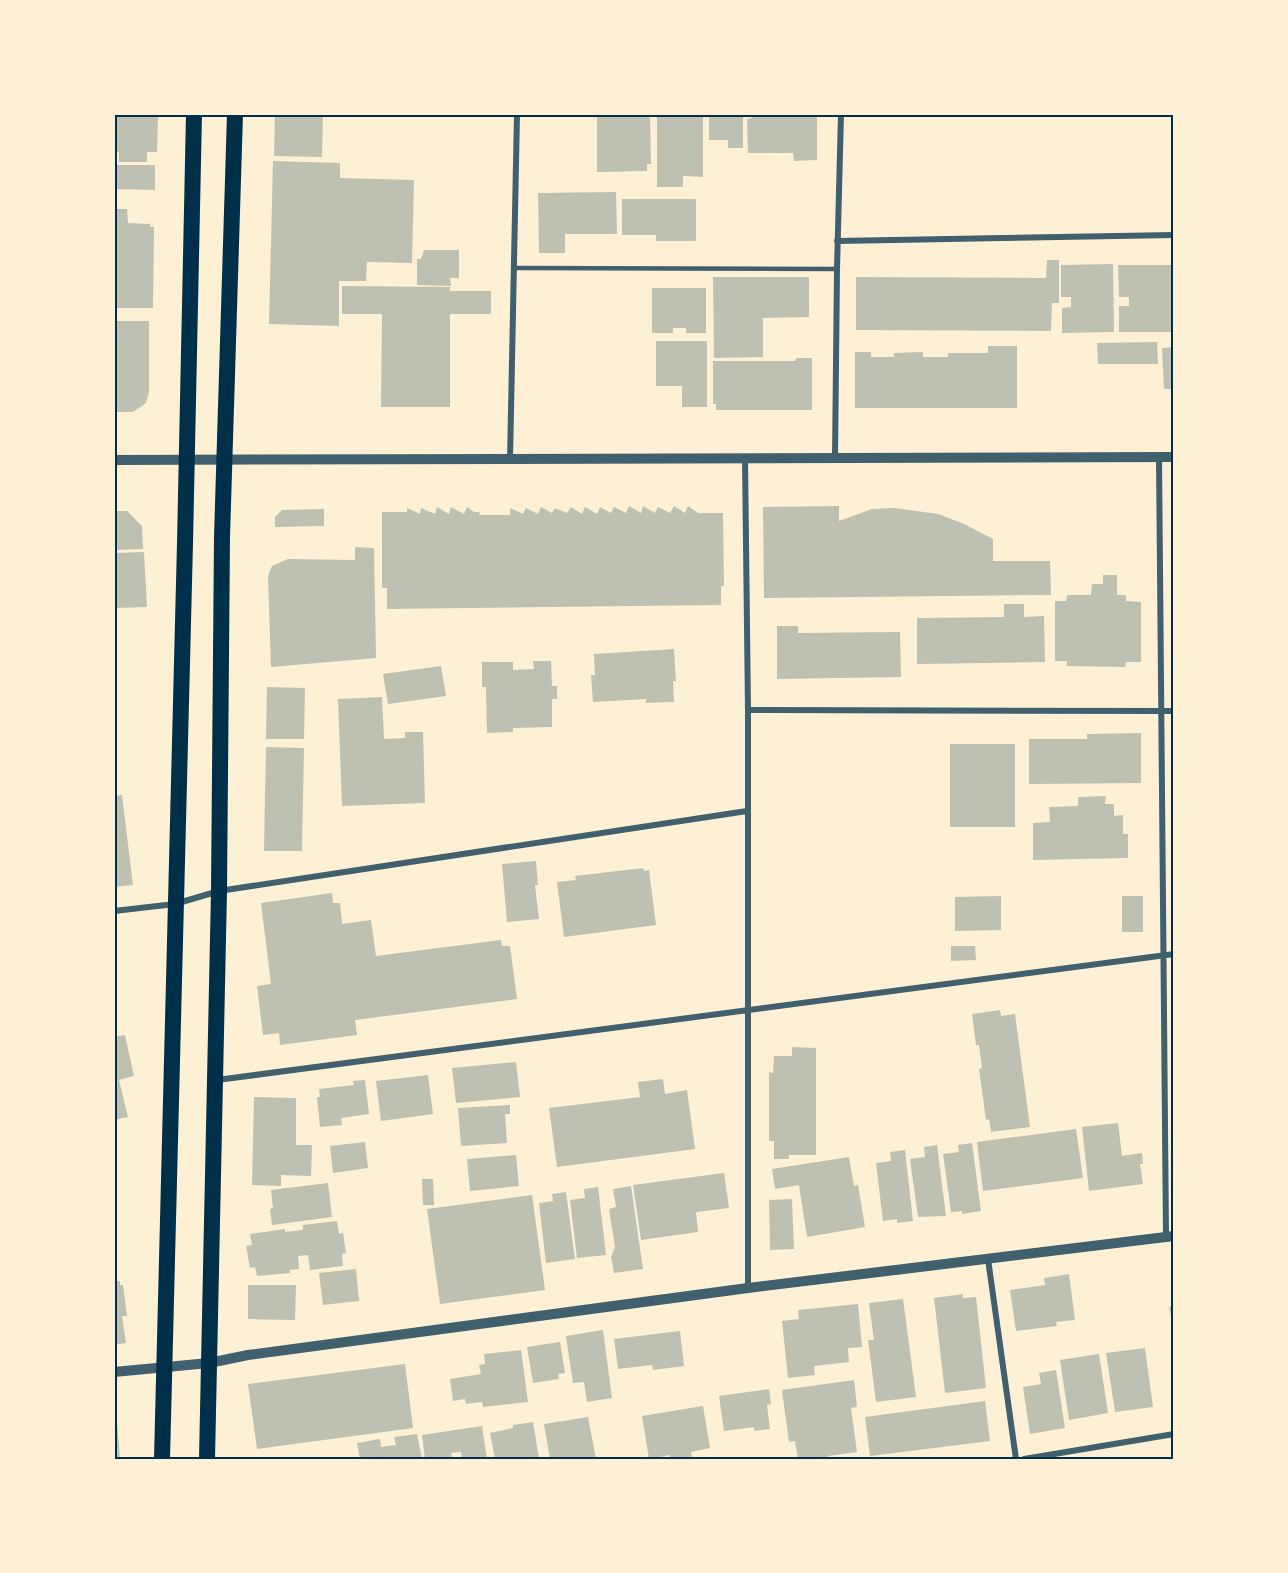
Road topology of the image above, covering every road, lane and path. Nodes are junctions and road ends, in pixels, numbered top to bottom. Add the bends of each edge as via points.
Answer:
1 (194, 114) edge
2 (235, 114) edge
3 (517, 114) edge
4 (841, 114) edge
5 (1174, 235) edge
6 (837, 241) junction
7 (513, 268) junction
8 (837, 269) junction
9 (1174, 457) edge
10 (1159, 458) junction
11 (745, 459) junction
12 (836, 459) junction
13 (114, 460) edge
14 (187, 460) junction
15 (224, 460) junction
16 (510, 460) junction
17 (748, 710) junction
18 (1161, 711) junction
19 (1174, 711) edge
20 (747, 811) junction
21 (219, 891) junction
22 (175, 904) junction
23 (114, 911) edge
24 (1174, 954) edge
25 (1164, 955) junction
26 (748, 1010) junction
27 (216, 1081) junction
28 (1170, 1236) edge
29 (988, 1258) junction
30 (748, 1288) junction
31 (209, 1363) junction
32 (164, 1366) junction
33 (114, 1372) edge
34 (1174, 1434) edge
35 (1068, 1456) edge
36 (162, 1459) edge
37 (207, 1459) edge
38 (1016, 1459) edge
39 (1024, 1459) edge

1 - 14 highway
2 - 15 highway
3 - 7 street
4 - 6 street
5 - 6 street
6 - 8 street
7 - 8 lane
7 - 16 street
8 - 12 street
9 - 10 street
10 - 12 street
10 - 18 street
11 - 12 street
11 - 16 street
11 - 17 street
13 - 14 street
14 - 15 street
14 - 22 highway
15 - 16 street
15 - 21 highway
17 - 18 street
17 - 20 street
18 - 19 street
18 - 25 street
20 - 21 street
20 - 26 street
21 - 22 street
21 - 27 highway
22 - 23 street
22 - 32 highway
24 - 25 street
25 - 26 street
25 - 28 street
26 - 27 street
26 - 30 street
27 - 31 highway
28 - 29 street
29 - 30 street
29 - 38 street
30 - 31 street
31 - 32 street
31 - 37 highway
32 - 33 street
32 - 36 highway
34 - 35 street
35 - 39 street

